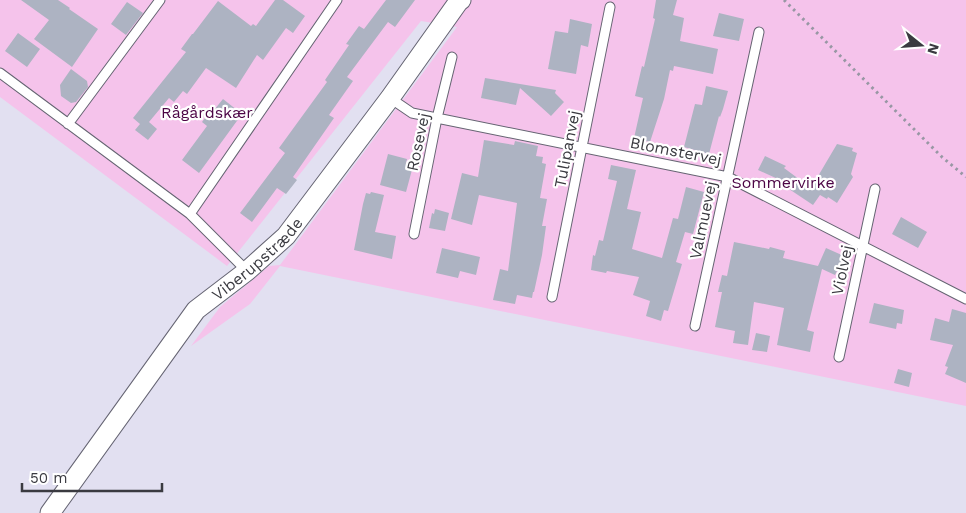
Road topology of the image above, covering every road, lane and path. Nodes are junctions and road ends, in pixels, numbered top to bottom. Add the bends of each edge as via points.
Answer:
1 (160, 0) edge
2 (337, 0) edge
3 (461, 0) edge
4 (784, 0) edge
5 (610, 7) dead end
6 (760, 32) dead end
7 (452, 56) dead end
8 (0, 73) edge
9 (390, 98) junction
10 (437, 118) junction
11 (68, 124) junction
12 (582, 148) junction
13 (728, 177) junction
14 (966, 177) edge
15 (875, 188) dead end
16 (190, 214) junction
17 (414, 234) dead end
18 (862, 246) junction
19 (247, 270) junction
20 (552, 297) dead end
21 (966, 299) edge
22 (695, 326) dead end
23 (839, 357) dead end
24 (50, 513) edge

1 - 11 lane
2 - 16 lane
3 - 9 street, Viberupstræde
4 - 14 path
5 - 12 lane, Tulipanvej
6 - 13 lane, Valmuevej
7 - 10 lane, Rosevej
8 - 11 lane
9 - 10 lane, Blomstervej via 412,113
9 - 19 street, Viberupstræde via 286,236
10 - 12 lane, Blomstervej
10 - 17 lane, Rosevej
11 - 16 lane
12 - 13 lane, Blomstervej
12 - 20 lane, Tulipanvej
13 - 18 lane, Blomstervej
13 - 22 lane, Valmuevej
15 - 18 lane, Violvej
16 - 19 lane
18 - 21 lane, Blomstervej
18 - 23 lane, Violvej
19 - 24 street, Viberupstræde via 196,310

